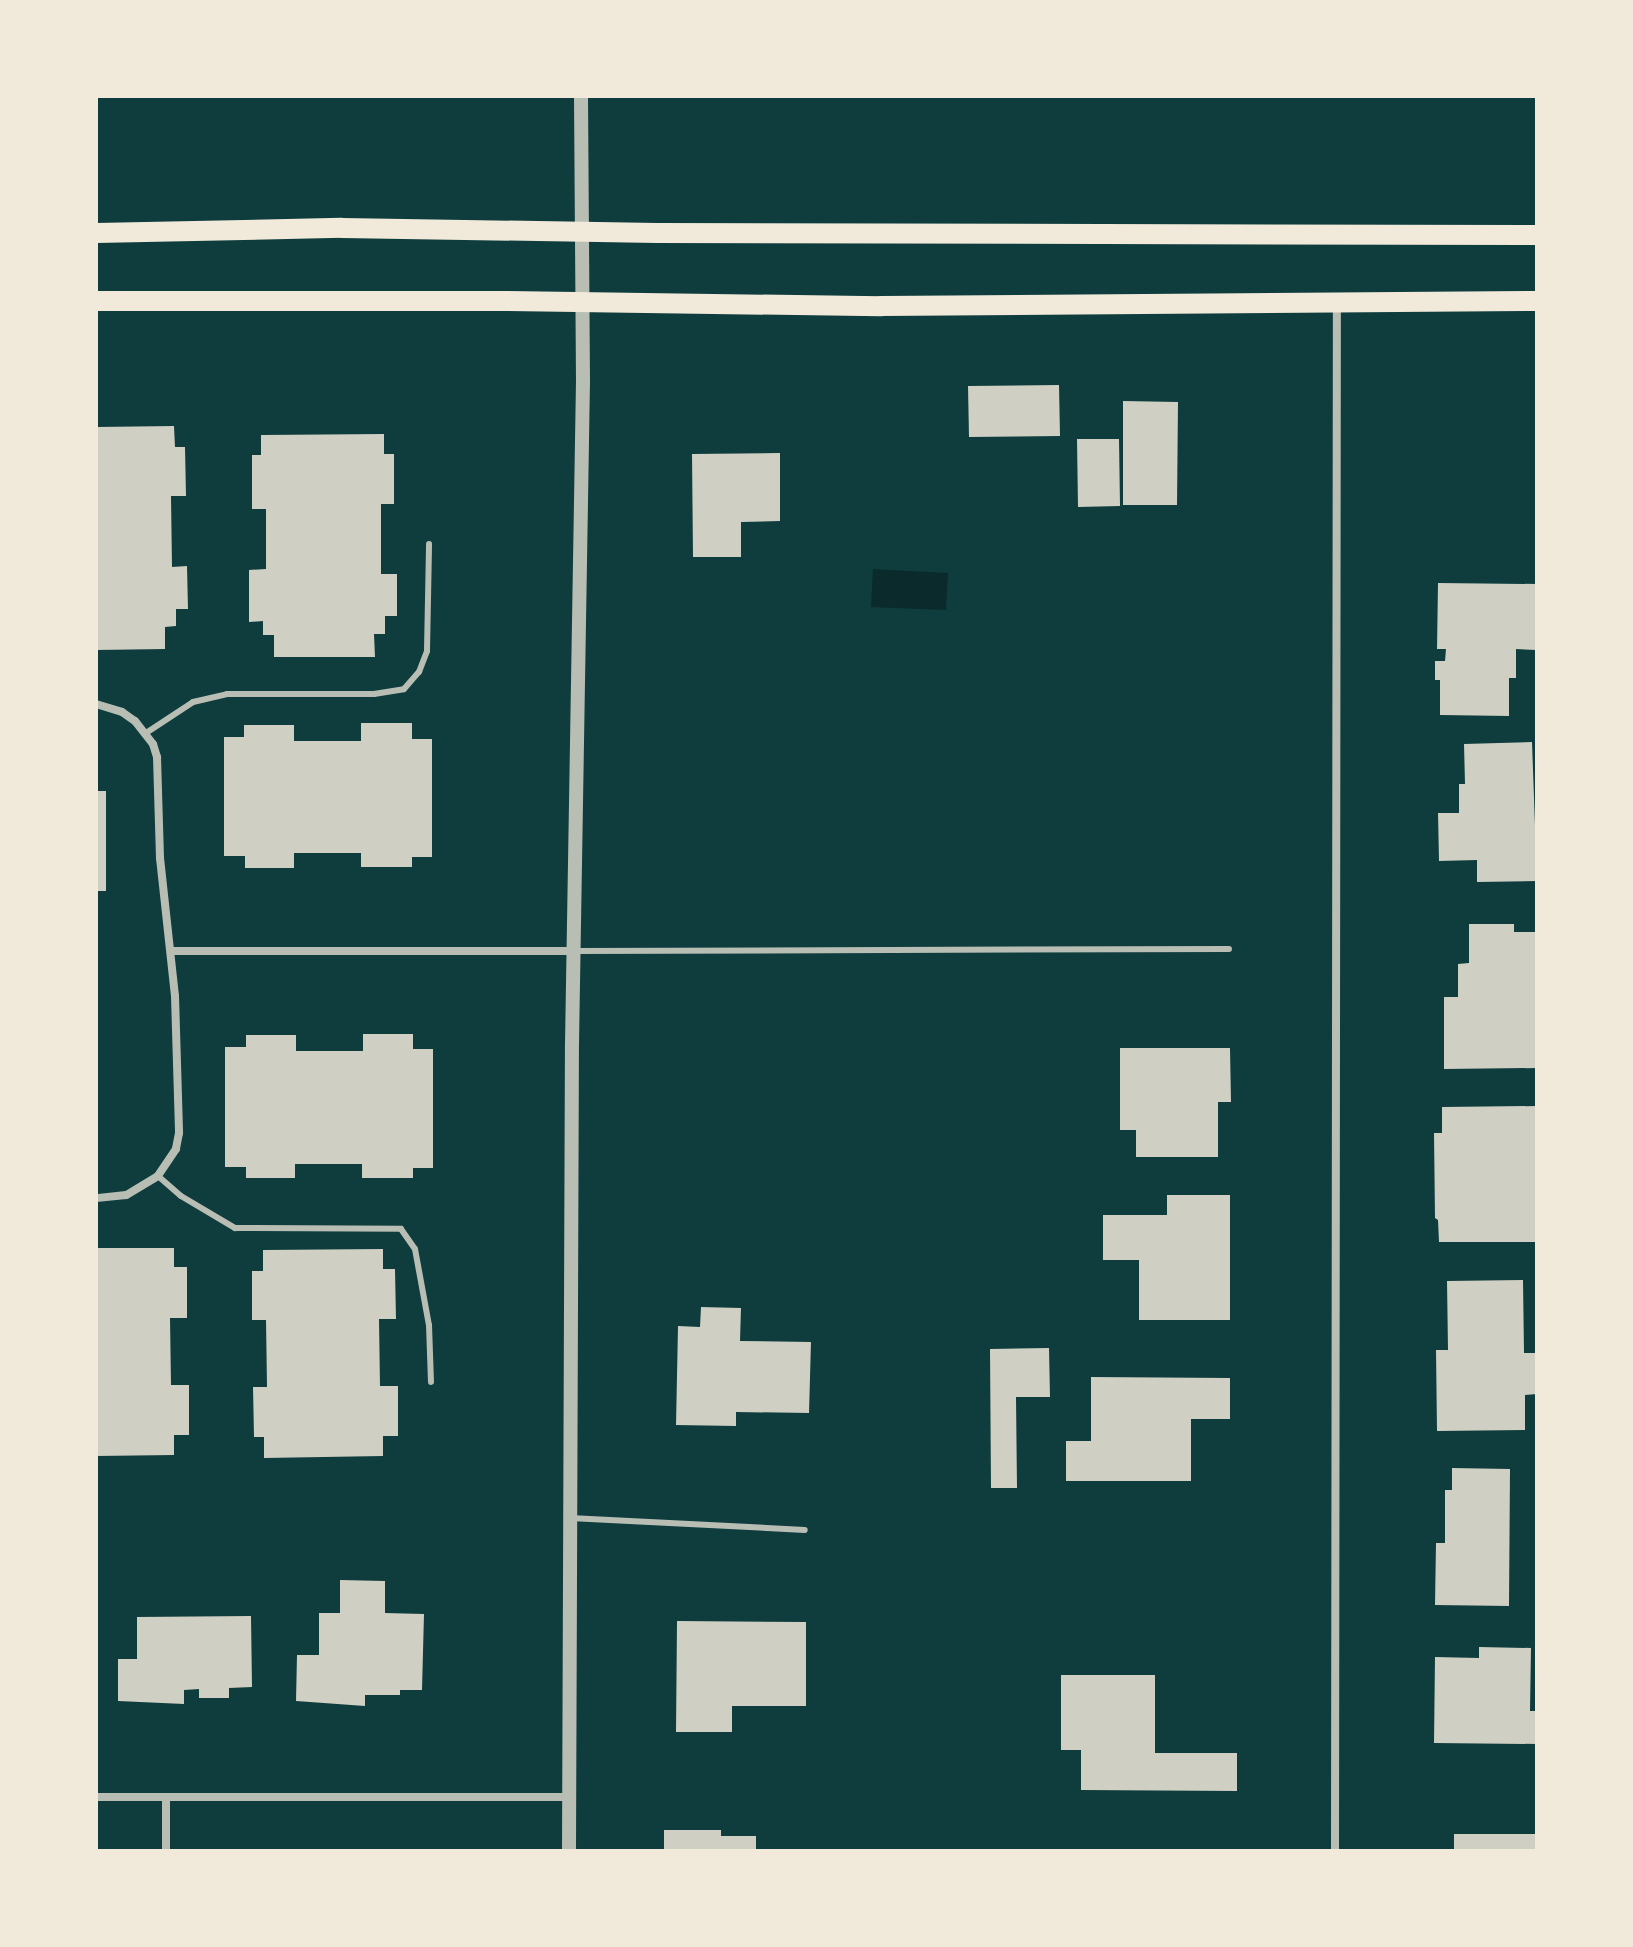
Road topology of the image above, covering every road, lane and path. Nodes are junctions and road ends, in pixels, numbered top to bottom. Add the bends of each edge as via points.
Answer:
1 (581, 96) edge
2 (581, 230) junction
3 (96, 233) edge
4 (1537, 235) edge
5 (96, 301) edge
6 (1537, 301) edge
7 (581, 303) junction
8 (1337, 303) junction
9 (429, 544) dead end
10 (96, 704) edge
11 (146, 733) junction
12 (1229, 949) dead end
13 (172, 951) junction
14 (575, 951) junction
15 (158, 1176) junction
16 (96, 1198) edge
17 (431, 1382) dead end
18 (570, 1518) junction
19 (805, 1530) dead end
20 (96, 1797) edge
21 (166, 1797) junction
22 (569, 1797) junction
23 (166, 1851) edge
24 (569, 1851) edge
25 (1335, 1851) edge

1 - 2 street
2 - 3 main road
2 - 4 main road
2 - 7 street
5 - 7 main road
6 - 8 main road
7 - 8 main road
7 - 14 street
8 - 25 street
9 - 11 lane via 427,651 419,672 404,689 374,694 227,694 193,702
10 - 11 street via 122,712
11 - 13 street via 159,771 160,858
12 - 14 lane
13 - 14 street
13 - 15 street via 179,1133 176,1149
14 - 18 street
15 - 16 street via 126,1195
15 - 17 lane via 235,1228 401,1229 415,1249 429,1325
18 - 19 lane
18 - 22 street
20 - 21 street
21 - 22 street
21 - 23 street
22 - 24 street

